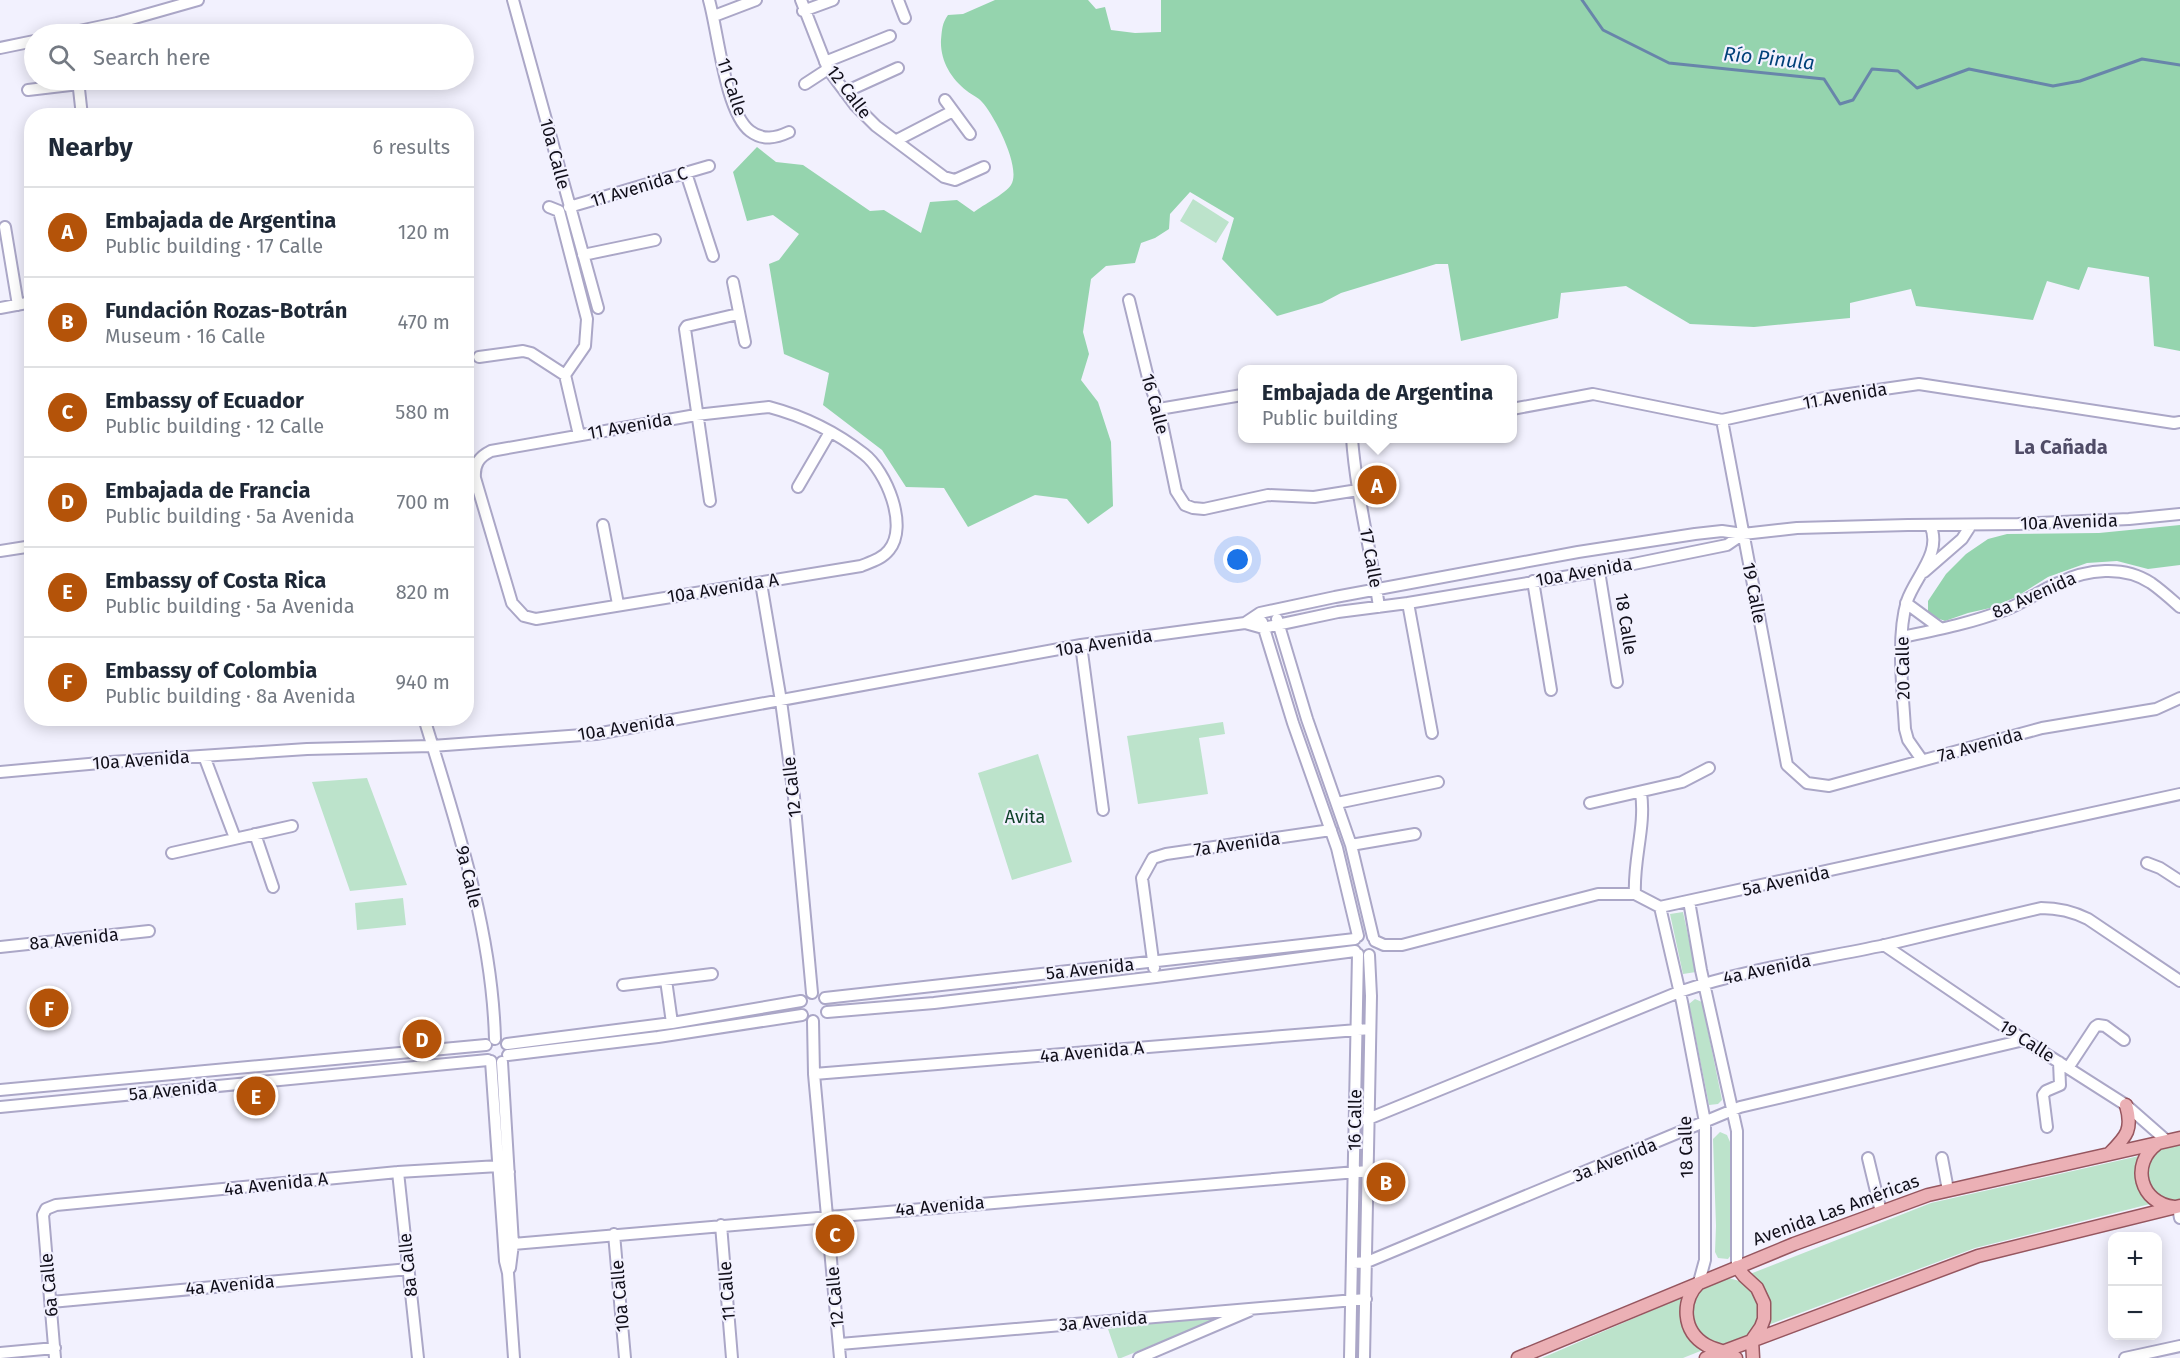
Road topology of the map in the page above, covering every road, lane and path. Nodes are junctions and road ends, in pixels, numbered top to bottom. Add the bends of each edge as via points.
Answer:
1 (198, 0) edge
2 (513, 0) edge
3 (709, 0) edge
4 (756, 0) edge
5 (833, 0) edge
6 (898, 0) edge
7 (802, 5) edge
8 (714, 16) junction
9 (905, 18) dead end
10 (113, 24) edge
11 (890, 36) dead end
12 (24, 43) edge
13 (0, 48) edge
14 (827, 66) junction
15 (898, 68) dead end
16 (805, 84) dead end
17 (80, 90) edge
18 (845, 92) junction
19 (945, 100) dead end
20 (81, 108) edge
21 (953, 111) junction
22 (789, 132) dead end
23 (970, 134) dead end
24 (897, 140) junction
25 (709, 166) dead end
26 (984, 167) dead end
27 (686, 173) junction
28 (549, 207) dead end
29 (569, 207) junction
30 (6, 227) dead end
31 (655, 240) dead end
32 (583, 255) junction
33 (713, 256) dead end
34 (733, 282) dead end
35 (1129, 300) dead end
36 (24, 304) edge
37 (18, 305) junction
38 (0, 308) edge
39 (598, 308) dead end
40 (738, 314) junction
41 (745, 342) dead end
42 (479, 357) dead end
43 (565, 375) junction
44 (1238, 396) edge
45 (1517, 408) edge
46 (1159, 409) junction
47 (696, 415) junction
48 (1722, 420) junction
49 (2180, 422) edge
50 (830, 432) junction
51 (579, 435) junction
52 (1353, 443) edge
53 (798, 487) dead end
54 (1358, 490) junction
55 (710, 501) dead end
56 (2180, 514) edge
57 (896, 522) joint
58 (603, 525) dead end
59 (1930, 525) junction
60 (1971, 525) junction
61 (1743, 534) junction
62 (24, 547) edge
63 (0, 551) edge
64 (1578, 552) junction
65 (1599, 571) junction
66 (1582, 574) junction
67 (1921, 575) junction
68 (1533, 581) junction
69 (761, 583) junction
70 (1376, 589) junction
71 (1408, 603) junction
72 (1906, 603) junction
73 (618, 604) junction
74 (1379, 607) junction
75 (2180, 607) edge
76 (1274, 610) junction
77 (1260, 613) junction
78 (524, 616) joint
79 (1245, 623) junction
80 (1278, 625) junction
81 (1226, 626) junction
82 (1263, 628) junction
83 (1940, 628) junction
84 (1902, 637) junction
85 (1081, 645) junction
86 (1270, 649) junction
87 (1617, 682) dead end
88 (1551, 690) dead end
89 (2180, 699) edge
90 (782, 701) junction
91 (426, 726) edge
92 (1432, 733) dead end
93 (432, 746) junction
94 (204, 756) junction
95 (1922, 760) junction
96 (1787, 765) joint
97 (1709, 768) dead end
98 (0, 772) edge
99 (1438, 782) dead end
100 (1641, 793) junction
101 (2180, 794) edge
102 (1337, 803) junction
103 (1590, 803) dead end
104 (1103, 810) dead end
105 (292, 826) dead end
106 (1331, 831) junction
107 (255, 834) junction
108 (1415, 834) dead end
109 (235, 838) junction
110 (1351, 845) junction
111 (172, 853) dead end
112 (2147, 863) dead end
113 (2180, 880) edge
114 (273, 887) dead end
115 (1635, 894) junction
116 (1689, 901) junction
117 (1660, 907) junction
118 (148, 932) dead end
119 (1356, 945) junction
120 (1884, 945) junction
121 (1373, 946) junction
122 (0, 947) edge
123 (1153, 963) junction
124 (712, 974) dead end
125 (1156, 977) junction
126 (666, 980) junction
127 (2180, 981) edge
128 (1705, 983) junction
129 (623, 986) dead end
130 (1679, 992) junction
131 (812, 993) junction
132 (825, 998) junction
133 (801, 1001) junction
134 (826, 1012) junction
135 (802, 1015) junction
136 (813, 1021) junction
137 (672, 1023) junction
138 (1370, 1029) junction
139 (1357, 1031) junction
140 (2024, 1040) junction
141 (2124, 1040) dead end
142 (491, 1042) junction
143 (499, 1057) junction
144 (471, 1060) junction
145 (2063, 1065) junction
146 (814, 1074) junction
147 (492, 1075) junction
148 (0, 1090) edge
149 (2126, 1105) junction
150 (0, 1107) edge
151 (1732, 1110) junction
152 (1355, 1119) junction
153 (1368, 1119) junction
154 (1705, 1122) junction
155 (2047, 1127) dead end
156 (2172, 1140) edge
157 (2110, 1153) junction
158 (1868, 1158) dead end
159 (1942, 1158) dead end
160 (499, 1166) junction
161 (1354, 1171) junction
162 (1368, 1171) junction
163 (398, 1172) junction
164 (509, 1172) junction
165 (1948, 1190) junction
166 (2178, 1209) edge
167 (44, 1212) joint
168 (1881, 1212) junction
169 (828, 1215) junction
170 (721, 1225) junction
171 (503, 1231) junction
172 (614, 1234) junction
173 (513, 1244) junction
174 (1367, 1262) junction
175 (1353, 1263) junction
176 (1737, 1267) junction
177 (408, 1269) junction
178 (508, 1273) junction
179 (1700, 1282) junction
180 (1352, 1299) junction
181 (1366, 1299) junction
182 (51, 1302) junction
183 (1260, 1307) junction
184 (1752, 1340) junction
185 (840, 1344) junction
186 (2180, 1346) edge
187 (1725, 1351) junction
188 (0, 1353) edge
189 (55, 1353) edge
190 (418, 1358) edge
191 (514, 1358) edge
192 (626, 1358) edge
193 (732, 1358) edge
194 (840, 1358) edge
195 (1139, 1358) edge
196 (1350, 1358) edge
197 (1364, 1358) edge
198 (1518, 1358) edge
199 (1706, 1358) edge
200 (1736, 1358) edge
201 (1752, 1358) edge
202 (2125, 1358) edge

1 - 10 street
2 - 29 street, 10a Calle
3 - 8 street, 11 Calle
4 - 8 street
5 - 7 street
6 - 9 street
7 - 14 street, 12 Calle
8 - 22 street, 11 Calle via 734,108 740,119 760,137 776,138
11 - 14 street
12 - 13 street
14 - 16 street
14 - 18 street, 12 Calle
15 - 18 street
17 - 20 street
18 - 24 street, 12 Calle via 864,115
19 - 21 street
21 - 23 street
21 - 24 street
24 - 26 street, 12 Calle via 944,177 955,180
25 - 27 street, 11 Avenida C
27 - 29 street, 11 Avenida C
27 - 33 street
28 - 43 street via 559,211 587,319 585,346
29 - 32 street, 10a Calle
30 - 37 street
31 - 32 street
32 - 39 street, 10a Calle
34 - 40 street
35 - 46 street, 16 Calle
36 - 37 street
37 - 38 street
40 - 41 street
40 - 47 street via 685,329
42 - 43 street via 523,351
43 - 51 street
44 - 46 street
45 - 48 street, 11 Avenida via 1593,394
46 - 54 street, 16 Calle via 1176,491 1185,505 1204,509 1268,495 1314,497
47 - 50 street, 11 Avenida via 769,407
47 - 51 street, 11 Avenida
47 - 55 street
48 - 49 street, 11 Avenida via 1828,396 1918,384
48 - 61 street, 19 Calle
50 - 53 street
50 - 57 street, 11 Avenida via 879,469
51 - 78 street, 11 Avenida via 490,451 478,461 475,470 512,603
52 - 54 street, 17 Calle
54 - 70 street, 17 Calle
56 - 60 street, 10a Avenida
57 - 69 street, 10a Avenida A via 896,536 879,559 861,566
58 - 73 street
59 - 60 street, 10a Avenida
59 - 61 street, 10a Avenida via 1797,528
59 - 67 street, 20 Calle via 1932,549
60 - 67 street, 20 Calle via 1962,539
61 - 64 street, 10a Avenida via 1722,531
61 - 65 street, 10a Avenida via 1727,545
61 - 96 street, 19 Calle
62 - 63 street
64 - 66 street
64 - 70 street, 10a Avenida
65 - 66 street, 10a Avenida
65 - 87 street, 18 Calle
66 - 68 street, 10a Avenida
67 - 72 street, 20 Calle
68 - 71 street, 10a Avenida
68 - 88 street
69 - 73 street, 10a Avenida A
69 - 90 street, 12 Calle
70 - 74 street, 17 Calle
70 - 76 street, 10a Avenida
71 - 74 street, 10a Avenida
71 - 92 street
72 - 83 street
72 - 84 street, 20 Calle
73 - 78 street, 10a Avenida A via 536,619
74 - 80 street, 10a Avenida
75 - 83 street, 8a Avenida via 2153,584 2135,575 2104,570 2060,582 2006,610
76 - 77 street, 10a Avenida
76 - 80 street, 16 Calle
77 - 79 street, 10a Avenida
77 - 82 street, 16 Calle
79 - 81 street, 10a Avenida
79 - 82 street, 10a Avenida
80 - 82 street, 10a Avenida
80 - 102 street, 16 Calle
81 - 85 street, 10a Avenida
81 - 86 street via 1254,632
82 - 86 street, 16 Calle
83 - 84 street, 8a Avenida
84 - 95 street, 20 Calle via 1905,729
85 - 90 street, 10a Avenida
85 - 104 street
86 - 106 street, 16 Calle
89 - 95 street, 7a Avenida via 2156,709 2042,729
90 - 93 street, 10a Avenida via 596,734
90 - 131 street, 12 Calle
91 - 93 street, 9a Calle
93 - 94 street, 10a Avenida
93 - 142 street, 9a Calle via 455,818 485,942 493,994
94 - 98 street, 10a Avenida
94 - 109 street
95 - 96 street, 7a Avenida via 1829,786 1807,783
97 - 100 street via 1682,783
99 - 102 street
100 - 103 street
100 - 115 street
101 - 116 street, 5a Avenida
102 - 110 street, 16 Calle
105 - 107 street
106 - 119 street, 16 Calle
106 - 123 street, 7a Avenida via 1153,858 1142,878
107 - 109 street
107 - 114 street
108 - 110 street
109 - 111 street
110 - 121 street, 16 Calle
112 - 113 street
115 - 117 street
115 - 121 street via 1598,894 1413,942
116 - 117 street, 5a Avenida
116 - 128 street
117 - 130 street, 18 Calle
118 - 122 street, 8a Avenida
119 - 121 street
119 - 121 street via 1365,934
119 - 123 street, 5a Avenida
119 - 125 street, 5a Avenida
119 - 139 street, 16 Calle
120 - 127 street, 4a Avenida via 2041,908 2056,908 2088,919
120 - 128 street, 4a Avenida
120 - 140 street, 19 Calle
121 - 138 street, 16 Calle
123 - 125 street
123 - 132 street, 5a Avenida
124 - 126 street
125 - 134 street, 5a Avenida
126 - 129 street
126 - 137 street
128 - 130 street, 4a Avenida
128 - 151 street
130 - 153 street, 4a Avenida
130 - 154 street, 18 Calle
131 - 132 street
131 - 133 street
132 - 134 street
133 - 135 street
133 - 137 street, 5a Avenida
134 - 136 street
135 - 136 street
135 - 143 street, 5a Avenida
136 - 146 street, 12 Calle
137 - 143 street, 5a Avenida
138 - 139 street, 4a Avenida A
138 - 153 street, 16 Calle
139 - 146 street, 4a Avenida A
139 - 152 street, 16 Calle
140 - 145 street, 19 Calle
140 - 151 street, 3a Avenida
141 - 145 street via 2098,1025
142 - 143 street, 9a Calle via 485,1053
142 - 143 street via 502,1040
142 - 148 street, 5a Avenida
143 - 144 street, 5a Avenida
143 - 147 street
143 - 164 street
144 - 147 street via 482,1064
144 - 150 street, 5a Avenida
145 - 149 street, 19 Calle
145 - 155 street via 2060,1085 2043,1095
146 - 169 street, 12 Calle
147 - 160 street
149 - 156 street, 19 Calle
149 - 157 main road via 2130,1118 2126,1136
151 - 154 street, 3a Avenida
151 - 176 street via 1737,1131
152 - 153 street, 4a Avenida
152 - 161 street, 16 Calle
153 - 162 street, 16 Calle
154 - 174 street, 3a Avenida
154 - 179 street, 18 Calle via 1706,1260
156 - 157 main road, Avenida Las Américas
156 - 166 main road via 2151,1148 2142,1163 2141,1181 2155,1201
157 - 165 main road, Avenida Las Américas
158 - 168 street
159 - 165 street
160 - 163 street, 4a Avenida A
160 - 164 street
160 - 171 street
161 - 162 street, 4a Avenida
161 - 169 street, 4a Avenida
161 - 175 street, 16 Calle
162 - 174 street, 16 Calle
163 - 167 street, 4a Avenida A via 56,1205
163 - 177 street, 8a Calle
164 - 173 street
165 - 168 main road, Avenida Las Américas
166 - 184 main road via 1978,1256
167 - 182 street, 6a Calle
168 - 176 main road, Avenida Las Américas
169 - 170 street, 4a Avenida
169 - 185 street, 12 Calle
170 - 172 street, 4a Avenida
170 - 193 street, 11 Calle
171 - 173 street
171 - 178 street
172 - 173 street, 4a Avenida
172 - 192 street, 10a Calle
173 - 178 street
174 - 175 street, 3a Avenida
174 - 181 street, 16 Calle
175 - 180 street, 16 Calle
176 - 179 main road, Avenida Las Américas
176 - 184 main road via 1764,1303 1764,1319
177 - 182 street, 4a Avenida
177 - 190 street, 8a Calle
178 - 191 street
179 - 187 main road, 18 Calle via 1690,1294 1689,1325 1703,1343
179 - 198 main road, Avenida Las Américas
180 - 181 street, 3a Avenida
180 - 183 street, 3a Avenida
180 - 196 street, 16 Calle
181 - 197 street, 16 Calle
182 - 189 street, 6a Calle
183 - 185 street, 3a Avenida
183 - 195 street
184 - 187 main road
184 - 201 main road
185 - 194 street, 12 Calle
186 - 202 street
187 - 199 main road
187 - 200 main road, 18 Calle
188 - 189 street

